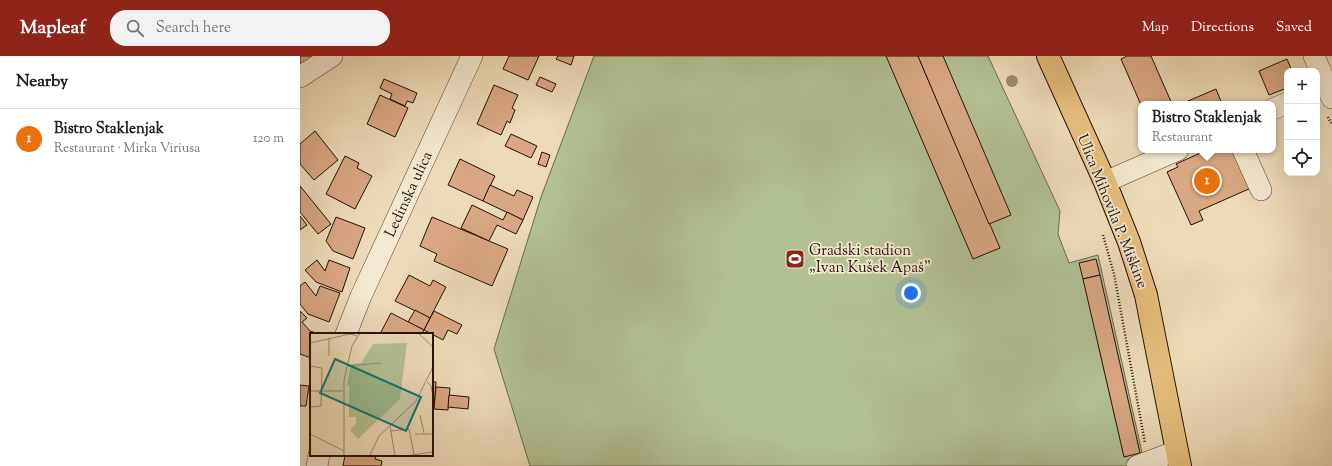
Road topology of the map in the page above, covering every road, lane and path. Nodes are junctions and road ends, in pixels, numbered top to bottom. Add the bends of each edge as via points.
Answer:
1 (332, 56) edge
2 (472, 56) edge
3 (1048, 56) edge
4 (1314, 56) edge
5 (300, 77) edge
6 (1327, 89) edge
7 (1171, 153) edge
8 (1244, 153) edge
9 (1105, 182) junction
10 (1261, 190) dead end
11 (1102, 232) dead end
12 (346, 333) edge
13 (319, 456) edge
14 (1178, 459) edge
15 (1143, 464) edge
16 (318, 466) edge

1 - 5 street
2 - 12 street, Ledinska ulica
3 - 9 main road, Ulica Mihovila P. Miškine
4 - 6 street
7 - 9 street
8 - 10 street
9 - 14 main road, Ulica Mihovila P. Miškine via 1129,242 1146,295
11 - 15 path via 1114,274
13 - 16 street
14 - 15 street

